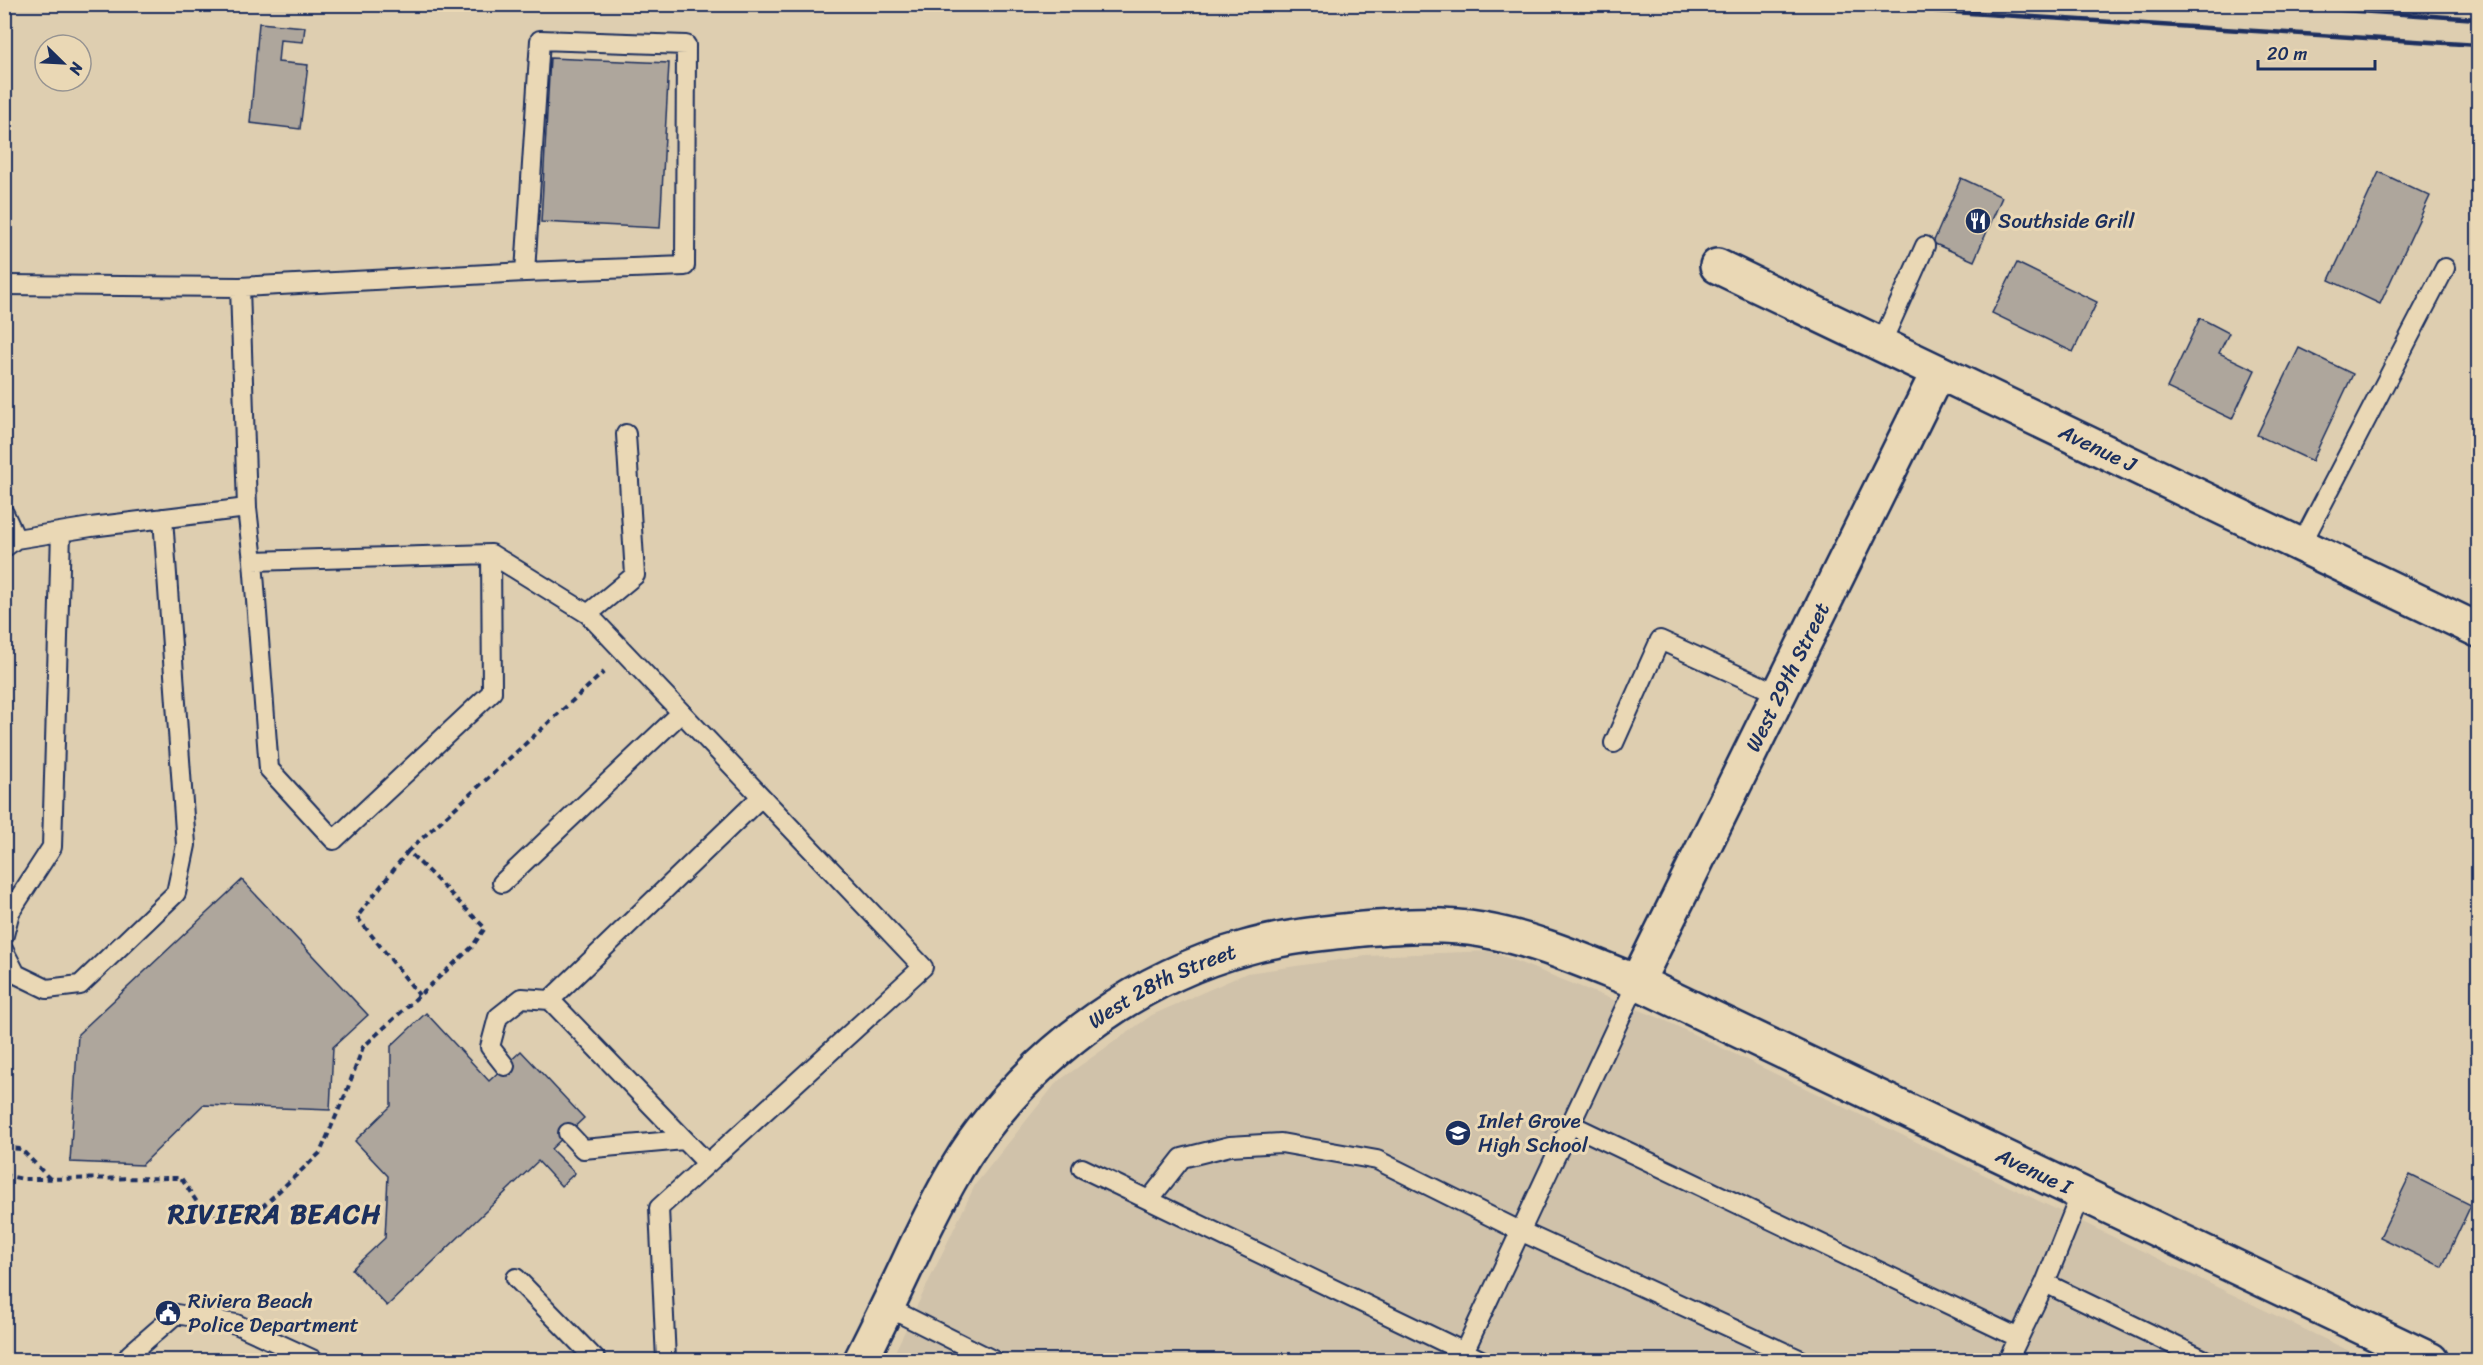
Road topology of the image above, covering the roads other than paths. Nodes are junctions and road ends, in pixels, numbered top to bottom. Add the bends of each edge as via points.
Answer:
1 (1925, 246) dead end
2 (1717, 266) dead end
3 (2445, 268) dead end
4 (525, 272) junction
5 (4, 285) edge
6 (240, 287) junction
7 (1881, 344) junction
8 (1938, 372) junction
9 (626, 434) dead end
10 (247, 508) junction
11 (4, 513) edge
12 (162, 518) junction
13 (61, 532) junction
14 (10, 544) edge
15 (2301, 545) junction
16 (491, 554) junction
17 (253, 561) junction
18 (588, 614) junction
19 (2478, 630) edge
20 (1779, 694) junction
21 (681, 713) junction
22 (1614, 743) dead end
23 (761, 797) junction
24 (502, 883) dead end
25 (4, 935) edge
26 (4, 951) edge
27 (1637, 982) junction
28 (550, 1000) junction
29 (505, 1066) dead end
30 (1570, 1124) junction
31 (568, 1133) dead end
32 (684, 1140) junction
33 (707, 1163) junction
34 (1082, 1168) dead end
35 (2081, 1193) junction
36 (1149, 1200) junction
37 (1520, 1231) junction
38 (516, 1278) dead end
39 (2045, 1283) junction
40 (887, 1307) junction
41 (2019, 1338) junction
42 (1464, 1352) junction
43 (127, 1360) edge
44 (314, 1360) edge
45 (596, 1360) edge
46 (666, 1360) edge
47 (861, 1360) edge
48 (993, 1360) edge
49 (1481, 1360) edge
50 (1801, 1360) edge
51 (2008, 1360) edge
52 (2205, 1360) edge
53 (2431, 1360) edge

1 - 7 lane
2 - 7 street, Avenue J
3 - 15 lane
4 - 4 lane via 685,266 686,45 540,40
4 - 6 lane
5 - 6 lane
6 - 10 lane
7 - 8 street, Avenue J
8 - 15 street, Avenue J
8 - 20 street, West 29th Street
9 - 18 lane via 635,575
10 - 12 lane
10 - 17 lane
11 - 14 lane
12 - 13 lane
12 - 26 lane via 186,845 177,893 80,985 47,989 16,974
13 - 14 lane
13 - 25 lane via 52,847 10,912
15 - 19 street, Avenue J
16 - 17 lane
16 - 17 lane via 492,692 334,840 268,769
16 - 18 lane
18 - 21 lane
20 - 22 lane via 1660,640
20 - 27 street, West 29th Street
21 - 23 lane
21 - 24 lane
23 - 28 lane
23 - 33 lane via 922,967
27 - 30 lane
27 - 35 street, Avenue I
27 - 40 street, West 28th Street via 1545,946 1481,930 1408,925 1311,934 1245,948 1181,971 1103,1015 1024,1081 980,1132 944,1189
28 - 29 lane via 522,998 498,1017 490,1047
28 - 32 lane
30 - 37 lane
30 - 41 lane
31 - 32 lane via 584,1149
32 - 33 lane
33 - 46 lane via 659,1208
34 - 36 lane
35 - 39 lane
35 - 53 street, Avenue I
36 - 37 lane via 1182,1158 1230,1146 1281,1143 1377,1160
36 - 42 lane
37 - 42 lane
37 - 50 lane
38 - 45 lane
39 - 41 lane
39 - 52 lane
40 - 47 street, West 28th Street
40 - 48 lane
41 - 51 lane
42 - 49 lane
43 - 44 lane via 176,1314 236,1324

